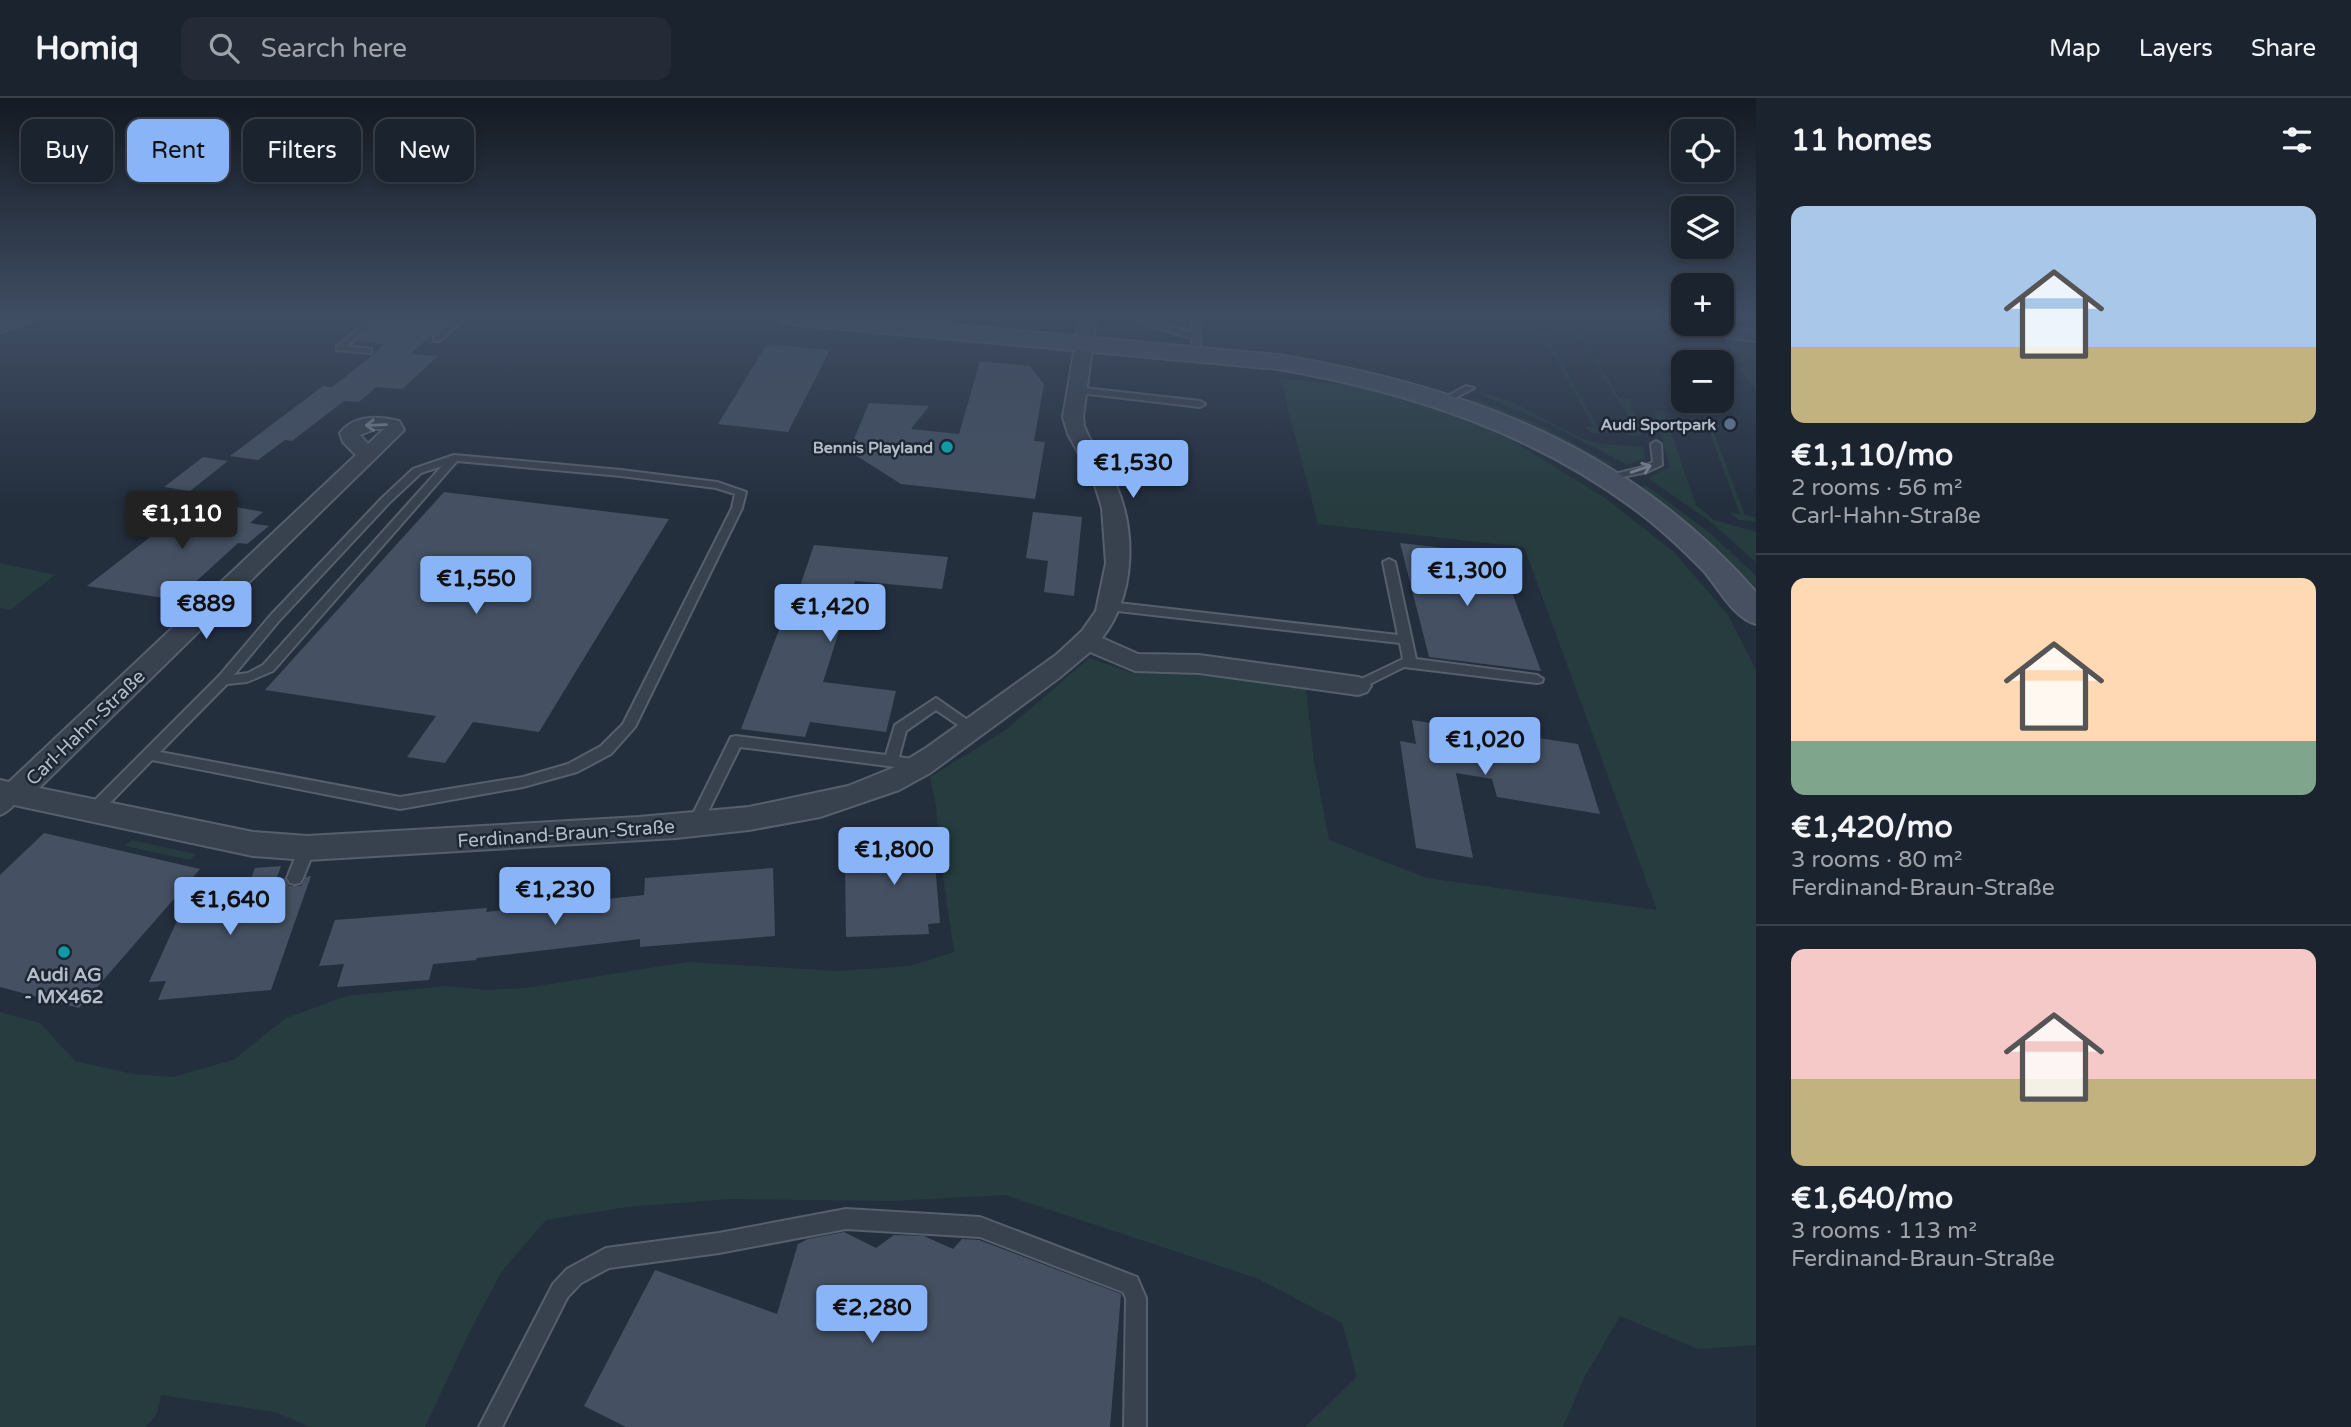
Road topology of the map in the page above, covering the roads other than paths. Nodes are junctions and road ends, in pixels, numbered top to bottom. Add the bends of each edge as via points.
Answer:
1 (1077, 379) edge
2 (1373, 379) edge
3 (1469, 388) dead end
4 (1075, 390) junction
5 (1445, 400) junction
6 (1200, 404) dead end
7 (1656, 444) dead end
8 (367, 455) dead end
9 (454, 458) junction
10 (1606, 479) junction
11 (1389, 562) dead end
12 (1109, 606) junction
13 (1756, 613) edge
14 (1405, 640) junction
15 (1086, 641) junction
16 (1410, 663) junction
17 (224, 679) junction
18 (1537, 680) dead end
19 (1358, 686) joint
20 (972, 728) junction
21 (150, 755) junction
22 (905, 763) junction
23 (5, 798) edge
24 (92, 812) junction
25 (695, 824) junction
26 (307, 848) junction
27 (295, 878) dead end
28 (490, 1427) edge
29 (1135, 1427) edge

1 - 4 street, Ferdinand-Braun-Straße
2 - 5 street
3 - 5 lane
4 - 6 lane
4 - 12 street, Ferdinand-Braun-Straße via 1075,431 1104,479 1114,508 1115,573
5 - 10 street via 1526,433
10 -> 7 lane via 1658,463
8 - 23 street, Carl-Hahn-Straße
9 - 17 lane via 417,471 406,480 274,619
9 - 17 lane via 268,668 242,681
9 - 21 lane via 621,473 741,492 628,727 606,750 572,768 523,782 400,803
10 - 13 street via 1667,522 1726,576
11 - 14 lane
12 - 14 lane
12 - 15 street, Ferdinand-Braun-Straße
14 - 16 lane
15 - 19 street via 1135,662 1199,664
15 - 20 street, Ferdinand-Braun-Straße
16 - 18 lane
16 - 19 lane
17 - 21 lane
20 - 22 street, Ferdinand-Braun-Straße
20 - 22 lane via 936,703 900,728
21 - 24 lane
22 - 25 street, Ferdinand-Braun-Straße via 891,781 845,799 778,815
22 - 25 lane via 736,741
23 - 24 street, Ferdinand-Braun-Straße
24 - 26 street, Ferdinand-Braun-Straße via 253,844
25 - 26 street, Ferdinand-Braun-Straße
26 - 27 lane
28 - 29 lane via 560,1292 574,1276 606,1258 846,1219 980,1227 1130,1284 1136,1298

